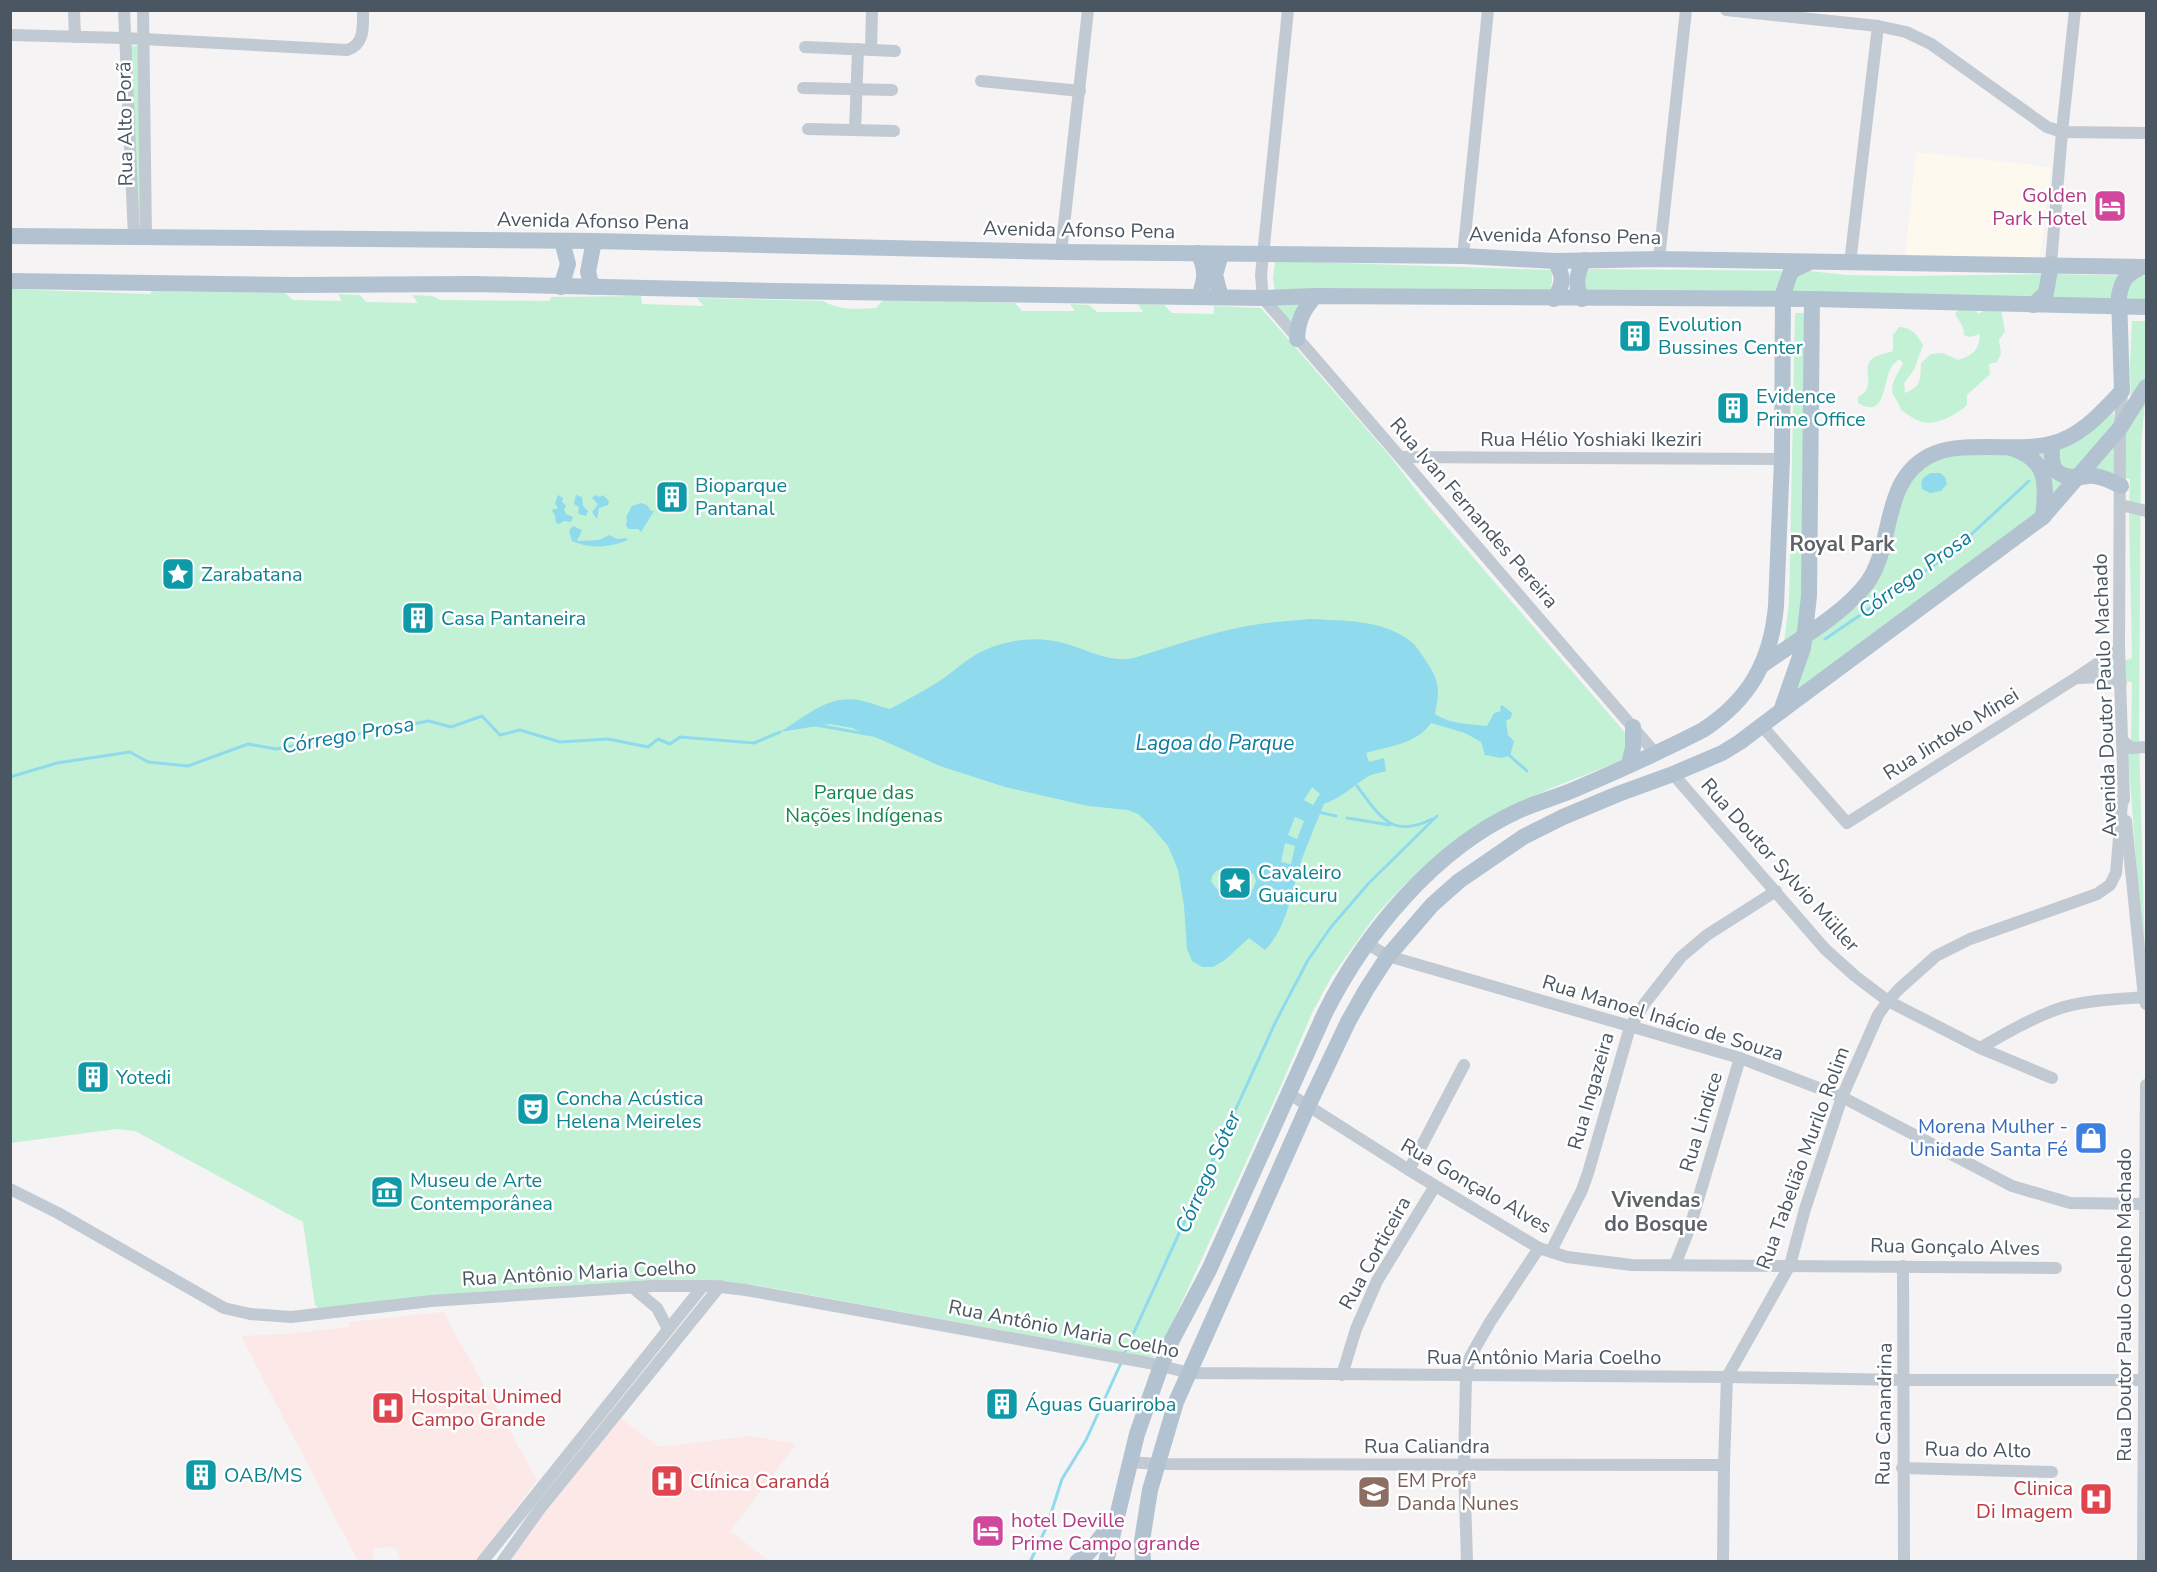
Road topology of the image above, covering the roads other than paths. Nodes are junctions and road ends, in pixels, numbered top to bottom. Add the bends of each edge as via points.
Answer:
1 (74, 10) edge
2 (124, 10) edge
3 (143, 10) edge
4 (363, 10) edge
5 (872, 10) edge
6 (1088, 10) edge
7 (1288, 10) edge
8 (1488, 10) edge
9 (1686, 10) edge
10 (1726, 10) edge
11 (2075, 10) edge
12 (1878, 26) junction
13 (10, 35) edge
14 (75, 37) junction
15 (124, 38) junction
16 (143, 40) junction
17 (805, 47) dead end
18 (864, 50) junction
19 (895, 51) dead end
20 (981, 81) dead end
21 (803, 88) dead end
22 (857, 90) junction
23 (892, 90) dead end
24 (1080, 91) junction
25 (808, 129) dead end
26 (855, 130) junction
27 (894, 131) dead end
28 (2062, 132) junction
29 (2146, 133) edge
30 (145, 157) junction
31 (130, 158) junction
32 (10, 236) edge
33 (140, 237) junction
34 (562, 241) junction
35 (594, 241) junction
36 (1061, 252) junction
37 (1198, 253) junction
38 (1221, 254) junction
39 (1263, 255) junction
40 (1463, 256) junction
41 (1659, 259) junction
42 (1584, 260) junction
43 (1554, 261) junction
44 (1812, 261) junction
45 (1850, 263) junction
46 (2051, 264) junction
47 (2145, 267) edge
48 (10, 281) edge
49 (561, 286) junction
50 (592, 287) junction
51 (1315, 296) junction
52 (1199, 297) junction
53 (1221, 297) junction
54 (1263, 298) junction
55 (1581, 298) junction
56 (1554, 299) junction
57 (1784, 299) junction
58 (1812, 299) junction
59 (2033, 304) junction
60 (2120, 306) junction
61 (2146, 307) edge
62 (1297, 339) junction
63 (2146, 387) edge
64 (2122, 391) junction
65 (2120, 428) junction
66 (2052, 444) junction
67 (2009, 447) junction
68 (1400, 457) junction
69 (1782, 459) junction
70 (1810, 475) junction
71 (2077, 478) junction
72 (2121, 486) junction
73 (2121, 505) junction
74 (2146, 511) edge
75 (2043, 517) junction
76 (1806, 634) junction
77 (2119, 648) junction
78 (1764, 664) junction
79 (2076, 678) junction
80 (2121, 683) junction
81 (1781, 711) junction
82 (1762, 726) junction
83 (1633, 728) junction
84 (2122, 740) junction
85 (2146, 747) edge
86 (1655, 753) junction
87 (1629, 764) junction
88 (1673, 774) junction
89 (1578, 788) junction
90 (2123, 792) junction
91 (1618, 794) junction
92 (1563, 817) junction
93 (1776, 891) junction
94 (1366, 943) junction
95 (1388, 956) junction
96 (2146, 1000) edge
97 (1888, 1001) junction
98 (1630, 1027) junction
99 (1980, 1048) junction
100 (1740, 1058) junction
101 (1464, 1065) dead end
102 (2052, 1078) dead end
103 (2146, 1085) edge
104 (1288, 1093) junction
105 (1842, 1097) junction
106 (1308, 1106) junction
107 (1409, 1170) junction
108 (1435, 1186) junction
109 (10, 1189) edge
110 (2146, 1204) edge
111 (1545, 1250) junction
112 (1675, 1265) junction
113 (1790, 1265) junction
114 (1904, 1266) junction
115 (2056, 1268) dead end
116 (703, 1286) junction
117 (720, 1286) junction
118 (632, 1287) junction
119 (668, 1329) junction
120 (1161, 1366) junction
121 (1190, 1373) junction
122 (1341, 1375) junction
123 (1466, 1376) junction
124 (1727, 1377) junction
125 (1904, 1380) junction
126 (2145, 1380) edge
127 (1130, 1462) junction
128 (1157, 1464) junction
129 (1724, 1465) junction
130 (1464, 1466) junction
131 (1902, 1468) junction
132 (2052, 1472) dead end
133 (1117, 1514) junction
134 (482, 1562) edge
135 (502, 1562) edge
136 (1077, 1562) edge
137 (1106, 1562) edge
138 (1143, 1562) edge
139 (1467, 1562) edge
140 (1724, 1562) edge
141 (1904, 1562) edge
142 (2144, 1562) edge

1 - 14 street
2 - 15 street, Rua Alto Porã
3 - 16 street, Rua Alto Porã
4 - 16 street via 359,42 347,50
5 - 18 street
6 - 24 street
7 - 39 street
8 - 40 street
9 - 41 street
10 - 12 street
11 - 28 street
12 - 28 street via 1906,32 1931,44 2047,127
12 - 45 street
13 - 14 street
14 - 15 street
15 - 16 street
15 - 31 street, Rua Alto Porã
16 - 30 street, Rua Alto Porã
17 - 18 street
18 - 19 street
18 - 22 street
20 - 24 street
21 - 22 street
22 - 23 street
22 - 26 street
24 - 36 street
25 - 26 street
26 - 27 street
28 - 29 street
28 - 46 street
30 - 31 street
30 - 33 street, Rua Alto Porã
31 - 33 street, Rua Alto Porã
32 - 33 main road, Avenida Afonso Pena
33 - 34 main road, Avenida Afonso Pena
34 - 35 main road, Avenida Afonso Pena
34 - 49 main road via 568,264
35 - 36 main road, Avenida Afonso Pena
35 - 50 main road via 588,272
36 - 37 main road, Avenida Afonso Pena
37 - 38 main road, Avenida Afonso Pena
37 - 52 main road via 1205,274
38 - 39 main road, Avenida Afonso Pena
38 - 53 main road via 1215,275
39 - 40 main road, Avenida Afonso Pena
39 - 54 street
40 - 43 main road, Avenida Afonso Pena
41 - 42 main road, Avenida Afonso Pena
41 - 44 main road, Avenida Afonso Pena
42 - 43 main road, Avenida Afonso Pena
42 - 55 main road via 1576,282
43 - 56 main road via 1563,279
44 - 45 main road, Avenida Afonso Pena
44 - 57 main road via 1791,271
45 - 46 main road, Avenida Afonso Pena
46 - 47 main road, Avenida Afonso Pena
46 - 59 main road via 2046,293
47 - 60 main road via 2129,273 2121,283
48 - 49 main road
49 - 50 main road
50 - 52 main road
51 - 54 main road
51 - 56 main road
51 - 62 main road via 1301,315
52 - 53 main road
53 - 54 main road
54 - 62 street, Rua Ivan Fernandes Pereira
55 - 56 main road
55 - 57 main road
57 - 58 main road
57 - 69 main road
58 - 59 main road
58 - 70 main road
59 - 60 main road
60 - 61 main road
60 - 64 main road
62 - 68 street, Rua Ivan Fernandes Pereira
63 - 65 main road
64 - 65 street, Avenida Doutor Paulo Machado
64 - 66 main road via 2075,434
65 - 71 main road
65 - 72 street, Avenida Doutor Paulo Machado
66 - 67 main road
66 - 71 main road via 2052,466 2062,475
67 - 75 main road via 2024,452 2040,468 2046,490
67 - 76 main road via 1941,451 1908,472 1891,508 1869,581 1852,602
68 - 69 street, Rua Hélio Yoshiaki Ikeziri
68 - 83 street, Rua Ivan Fernandes Pereira
69 - 70 main road via 1801,464
69 - 78 main road via 1775,624
70 - 76 main road
71 - 72 main road via 2095,476
71 - 75 main road
72 - 73 street, Avenida Doutor Paulo Machado
73 - 74 street
73 - 77 street, Avenida Doutor Paulo Machado
75 - 81 main road
76 - 78 main road
76 - 81 main road
77 - 79 street, Rua Jintoko Minei
77 - 80 street, Avenida Doutor Paulo Machado
78 - 86 main road via 1720,719
79 - 80 street via 2101,677
79 - 82 street, Rua Jintoko Minei via 1847,823
80 - 84 street, Avenida Doutor Paulo Machado
81 - 82 main road
82 - 88 main road via 1722,753
83 - 86 street, Rua Ivan Fernandes Pereira
83 - 87 main road via 1634,748
84 - 85 street via 2131,748
84 - 90 street, Avenida Doutor Paulo Machado
86 - 87 main road
86 - 91 main road via 1654,770
87 - 89 main road
88 - 91 main road
88 - 93 street, Rua Doutor Sylvio Müller
89 - 92 main road
89 - 94 main road via 1518,812 1466,843 1411,890
90 - 96 street, Avenida Doutor Paulo Machado
90 - 97 street, Rua Tabelião Murilo Rolim via 2116,873 2110,885 2072,904 1955,946 1936,956
91 - 92 main road
92 - 95 main road via 1523,837 1459,881 1408,930
93 - 97 street, Rua Doutor Sylvio Müller via 1825,949
93 - 98 street, Rua Ingazeira via 1707,935 1681,957
94 - 95 street, Rua Manoel Inácio de Souza
94 - 104 main road via 1338,989
95 - 98 street, Rua Manoel Inácio de Souza
95 - 106 main road via 1348,1022
96 - 99 street via 2085,1002 2062,1008
97 - 99 street, Rua Doutor Sylvio Müller
97 - 105 street, Rua Tabelião Murilo Rolim
98 - 100 street, Rua Manoel Inácio de Souza
98 - 111 street, Rua Ingazeira via 1588,1173
99 - 102 street, Rua Doutor Sylvio Müller
100 - 105 street, Rua Manoel Inácio de Souza
100 - 112 street, Rua Lindice
101 - 107 street
103 - 110 street, Rua Doutor Paulo Coelho Machado
104 - 106 street, Rua Gonçalo Alves
104 - 120 main road via 1209,1270
105 - 110 street, Rua Manoel Inácio de Souza via 2012,1186 2070,1203
105 - 113 street, Rua Tabelião Murilo Rolim
106 - 107 street, Rua Gonçalo Alves
106 - 121 main road
107 - 108 street, Rua Gonçalo Alves
108 - 111 street, Rua Gonçalo Alves
108 - 122 street, Rua Corticeira via 1377,1281
109 - 118 street, Rua Antônio Maria Coelho via 224,1308 250,1314 291,1317 431,1301
110 - 126 street, Rua Doutor Paulo Coelho Machado
111 - 112 street, Rua Gonçalo Alves via 1632,1265
111 - 123 street, Rua Ingazeira via 1490,1322 1470,1357
112 - 113 street, Rua Gonçalo Alves
113 - 114 street, Rua Gonçalo Alves
113 - 124 street, Rua Tabelião Murilo Rolim
114 - 115 street, Rua Gonçalo Alves
114 - 125 street, Rua Canandrina
116 - 117 street, Rua Antônio Maria Coelho
116 - 118 street, Rua Antônio Maria Coelho
116 - 119 street
117 - 120 street, Rua Antônio Maria Coelho
117 - 135 street via 539,1510
118 - 119 street via 657,1308
119 - 134 street
120 - 121 street, Rua Antônio Maria Coelho
120 - 127 main road
121 - 122 street, Rua Antônio Maria Coelho
121 - 128 main road via 1176,1402
122 - 123 street, Rua Antônio Maria Coelho
123 - 124 street, Rua Antônio Maria Coelho
123 - 130 street, Rua Ingazeira
124 - 125 street, Rua Antônio Maria Coelho
124 - 129 street, Rua Tabelião Murilo Rolim
125 - 126 street, Rua Antônio Maria Coelho
125 - 131 street, Rua Canandrina
126 - 142 street, Rua Doutor Paulo Coelho Machado
127 - 128 street, Rua Caliandra
127 - 133 main road
128 - 130 street, Rua Caliandra
128 - 138 main road via 1142,1542
129 - 130 street, Rua Caliandra
129 - 140 street, Rua Tabelião Murilo Rolim
130 - 139 street, Rua Ingazeira
131 - 132 street, Rua do Alto
131 - 141 street, Rua Canandrina
133 - 136 main road
133 - 137 main road

